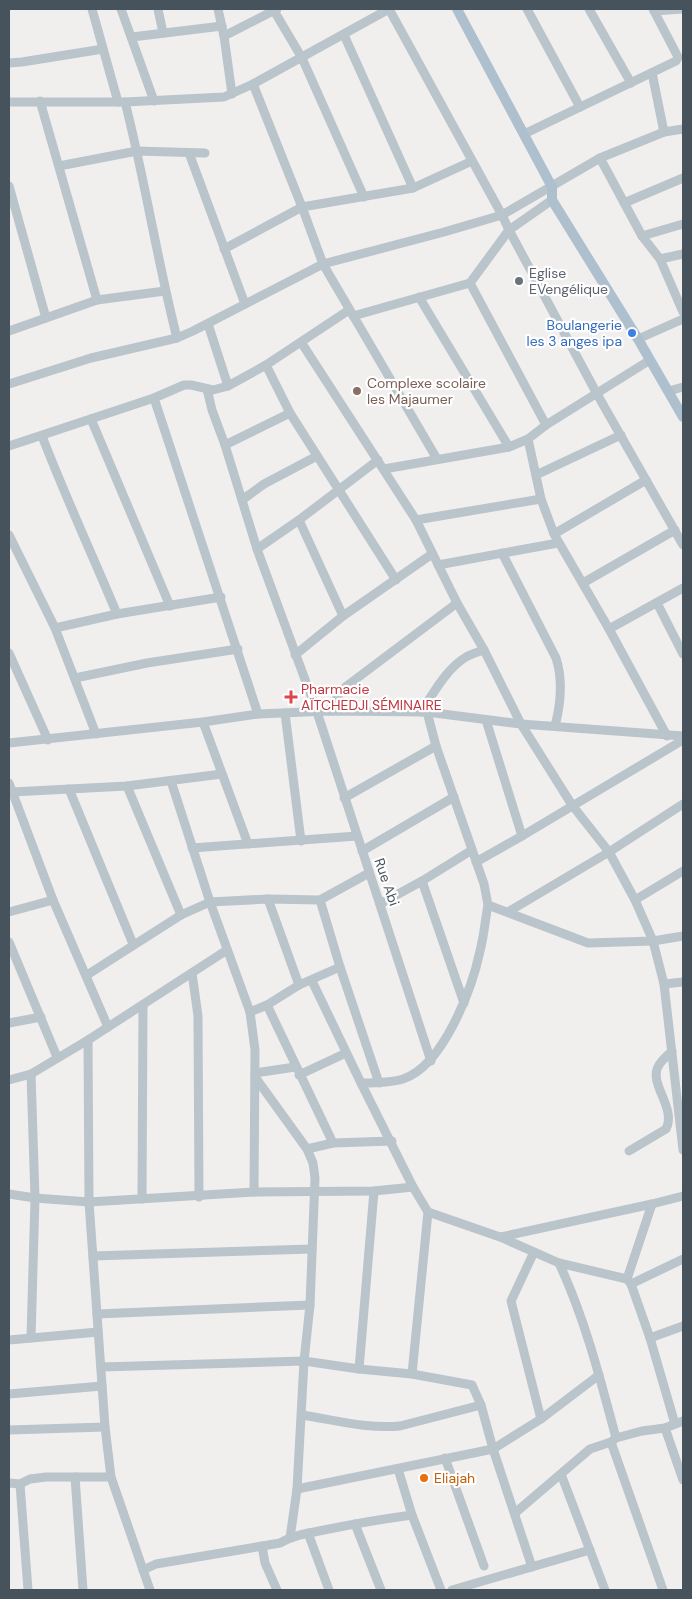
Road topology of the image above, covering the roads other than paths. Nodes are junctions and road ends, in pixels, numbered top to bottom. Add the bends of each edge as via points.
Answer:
1 (92, 9) edge
2 (121, 9) edge
3 (158, 9) edge
4 (218, 9) edge
5 (275, 9) edge
6 (457, 9) edge
7 (527, 9) edge
8 (589, 9) edge
9 (654, 10) edge
10 (683, 10) edge
11 (223, 31) junction
12 (163, 33) junction
13 (344, 35) junction
14 (132, 37) junction
15 (103, 49) junction
16 (302, 58) junction
17 (9, 63) edge
18 (652, 73) junction
19 (631, 83) junction
20 (254, 84) junction
21 (232, 94) junction
22 (9, 102) edge
23 (40, 102) junction
24 (121, 102) junction
25 (154, 102) junction
26 (580, 107) junction
27 (683, 129) edge
28 (664, 132) junction
29 (524, 134) junction
30 (137, 151) junction
31 (189, 153) junction
32 (205, 153) dead end
33 (600, 158) junction
34 (472, 161) junction
35 (59, 166) junction
36 (683, 178) edge
37 (9, 186) edge
38 (552, 187) junction
39 (413, 188) junction
40 (364, 197) junction
41 (552, 200) junction
42 (624, 203) junction
43 (302, 207) junction
44 (502, 215) junction
45 (683, 224) edge
46 (509, 230) junction
47 (642, 236) junction
48 (224, 249) junction
49 (683, 254) edge
50 (660, 259) junction
51 (323, 264) junction
52 (470, 283) junction
53 (165, 291) junction
54 (419, 297) junction
55 (97, 300) junction
56 (244, 304) junction
57 (683, 312) edge
58 (351, 313) junction
59 (46, 318) junction
60 (683, 319) edge
61 (208, 324) junction
62 (9, 331) edge
63 (177, 338) junction
64 (638, 339) junction
65 (301, 342) junction
66 (650, 360) junction
67 (266, 365) junction
68 (9, 384) edge
69 (228, 386) junction
70 (683, 387) edge
71 (207, 389) junction
72 (669, 392) junction
73 (598, 394) junction
74 (154, 398) junction
75 (290, 413) junction
76 (683, 417) edge
77 (91, 419) junction
78 (546, 425) junction
79 (621, 435) junction
80 (42, 436) junction
81 (528, 439) junction
82 (225, 444) junction
83 (9, 446) edge
84 (508, 448) junction
85 (317, 456) junction
86 (437, 458) junction
87 (378, 460) junction
88 (384, 469) junction
89 (536, 475) junction
90 (646, 480) junction
91 (339, 489) junction
92 (541, 499) junction
93 (242, 500) junction
94 (299, 520) junction
95 (416, 520) junction
96 (675, 530) junction
97 (554, 534) junction
98 (9, 535) edge
99 (558, 543) junction
100 (683, 545) edge
101 (12, 547) edge
102 (257, 549) junction
103 (502, 553) junction
104 (432, 554) junction
105 (438, 565) junction
106 (396, 580) junction
107 (583, 582) junction
108 (683, 588) edge
109 (220, 597) junction
110 (457, 603) junction
111 (657, 603) junction
112 (170, 606) junction
113 (117, 614) junction
114 (343, 616) junction
115 (55, 628) junction
116 (609, 629) junction
117 (238, 649) junction
118 (484, 650) junction
119 (9, 653) edge
120 (295, 654) junction
121 (683, 654) edge
122 (75, 678) junction
123 (329, 711) junction
124 (285, 712) junction
125 (317, 712) junction
126 (424, 712) junction
127 (258, 714) junction
128 (486, 720) junction
129 (203, 722) junction
130 (521, 724) junction
131 (555, 726) junction
132 (96, 734) junction
133 (667, 736) junction
134 (683, 736) edge
135 (48, 740) junction
136 (683, 740) edge
137 (9, 743) edge
138 (436, 746) junction
139 (222, 774) junction
140 (171, 782) junction
141 (9, 783) edge
142 (127, 786) junction
143 (69, 789) junction
144 (12, 792) junction
145 (454, 797) junction
146 (344, 798) junction
147 (683, 804) edge
148 (572, 805) junction
149 (357, 836) junction
150 (522, 836) junction
151 (301, 841) junction
152 (248, 844) junction
153 (192, 848) junction
154 (472, 850) junction
155 (362, 851) junction
156 (609, 852) junction
157 (476, 862) junction
158 (683, 871) edge
159 (369, 873) junction
160 (422, 882) junction
161 (268, 898) junction
162 (53, 900) junction
163 (320, 900) junction
164 (635, 900) junction
165 (210, 902) junction
166 (380, 904) junction
167 (488, 906) junction
168 (9, 912) edge
169 (508, 912) junction
170 (181, 915) junction
171 (683, 936) edge
172 (653, 941) junction
173 (9, 942) edge
174 (133, 944) junction
175 (227, 950) junction
176 (19, 967) junction
177 (340, 967) junction
178 (9, 969) edge
179 (192, 973) junction
180 (86, 975) junction
181 (312, 981) junction
182 (683, 982) edge
183 (664, 984) junction
184 (299, 986) junction
185 (464, 1003) junction
186 (267, 1005) junction
187 (143, 1006) junction
188 (250, 1012) junction
189 (41, 1017) junction
190 (9, 1023) edge
191 (108, 1027) junction
192 (88, 1040) junction
193 (672, 1050) junction
194 (346, 1053) junction
195 (57, 1057) junction
196 (430, 1061) junction
197 (297, 1071) junction
198 (31, 1074) junction
199 (255, 1075) junction
200 (9, 1080) edge
201 (361, 1083) junction
202 (379, 1083) junction
203 (392, 1141) junction
204 (333, 1143) junction
205 (307, 1149) junction
206 (683, 1150) edge
207 (629, 1151) dead end
208 (413, 1187) junction
209 (374, 1191) junction
210 (254, 1192) junction
211 (314, 1192) junction
212 (9, 1194) edge
213 (683, 1196) edge
214 (198, 1197) junction
215 (35, 1198) junction
216 (142, 1199) junction
217 (89, 1202) junction
218 (652, 1204) junction
219 (428, 1212) junction
220 (500, 1237) junction
221 (312, 1249) junction
222 (534, 1252) junction
223 (93, 1256) junction
224 (683, 1259) edge
225 (559, 1263) junction
226 (629, 1282) junction
227 (310, 1305) junction
228 (97, 1314) junction
229 (683, 1326) edge
230 (98, 1332) junction
231 (31, 1338) junction
232 (650, 1338) junction
233 (9, 1340) edge
234 (304, 1361) junction
235 (101, 1367) junction
236 (359, 1370) junction
237 (412, 1374) junction
238 (599, 1375) junction
239 (102, 1386) junction
240 (9, 1394) edge
241 (482, 1406) junction
242 (302, 1415) junction
243 (541, 1419) junction
244 (679, 1423) edge
245 (105, 1427) junction
246 (666, 1428) junction
247 (9, 1430) edge
248 (613, 1440) junction
249 (493, 1449) junction
250 (445, 1458) junction
251 (398, 1469) junction
252 (561, 1474) junction
253 (75, 1477) junction
254 (111, 1477) junction
255 (683, 1479) edge
256 (9, 1483) edge
257 (20, 1484) junction
258 (297, 1489) junction
259 (515, 1512) junction
260 (412, 1515) junction
261 (355, 1524) junction
262 (308, 1533) junction
263 (290, 1538) junction
264 (262, 1546) junction
265 (590, 1550) junction
266 (484, 1566) dead end
267 (532, 1568) junction
268 (143, 1570) junction
269 (28, 1590) edge
270 (83, 1590) edge
271 (150, 1590) edge
272 (277, 1590) edge
273 (329, 1590) edge
274 (381, 1590) edge
275 (441, 1590) edge
276 (452, 1590) edge
277 (605, 1590) edge
278 (663, 1590) edge

1 - 15 street
2 - 14 street
3 - 12 street
4 - 11 street
5 - 11 street
5 - 16 street
6 - 29 main road
7 - 26 street
8 - 19 street
9 - 10 street
9 - 18 street via 678,57
11 - 12 street
11 - 21 street
12 - 14 street
13 - 16 street
13 - 34 street via 389,9
13 - 39 street
14 - 25 street
15 - 17 street
15 - 24 street
16 - 20 street
16 - 40 street
18 - 19 street
18 - 28 street
19 - 26 street
20 - 21 street
20 - 43 street
21 - 25 street
22 - 23 street
23 - 24 street
23 - 35 street
24 - 25 street
24 - 30 street
26 - 29 street
27 - 28 street
28 - 33 street
29 - 38 main road
30 - 31 street
30 - 35 street
30 - 53 street
31 - 32 street
31 - 48 street
33 - 38 street
33 - 42 street
34 - 39 street
34 - 44 street
35 - 55 street
36 - 42 street
37 - 59 street
38 - 41 main road
38 - 44 street
39 - 40 street
40 - 43 street
41 - 46 street
41 - 64 main road
42 - 47 street
43 - 48 street
43 - 51 street
44 - 46 street
44 - 51 street
45 - 47 street
46 - 52 street
46 - 73 street
47 - 50 street
48 - 56 street
49 - 50 street
50 - 57 street
51 - 56 street
51 - 58 street
52 - 54 street
52 - 78 street
53 - 55 street
53 - 63 street
54 - 58 street
54 - 84 street
55 - 59 street
56 - 61 street
58 - 65 street
58 - 86 street
59 - 62 street
60 - 64 street
61 - 63 street
61 - 69 street
63 - 68 street via 91,358
64 - 66 main road
65 - 67 street
65 - 87 street
66 - 72 main road
66 - 73 street
67 - 69 street
67 - 75 street
69 - 71 street
70 - 72 street
71 - 74 street via 184,385
71 - 82 street, Rue Abi
72 - 76 main road
73 - 78 street
73 - 79 street
74 - 77 street
74 - 109 street
75 - 82 street
75 - 85 street
77 - 80 street
77 - 112 street
78 - 81 street
79 - 89 street
79 - 90 street
80 - 83 street
80 - 113 street
81 - 84 street
81 - 89 street
82 - 93 street, Rue Abi
84 - 86 street
85 - 91 street
85 - 93 street via 264,484
86 - 88 street
87 - 88 street
87 - 91 street
88 - 95 street
89 - 92 street
90 - 96 street
90 - 97 street
91 - 94 street
91 - 106 street
92 - 95 street
92 - 97 street
93 - 102 street, Rue Abi
94 - 102 street
94 - 114 street
95 - 104 street
96 - 100 street
96 - 107 street
97 - 99 street
98 - 101 street
99 - 103 street
99 - 107 street
101 - 115 street
102 - 120 street, Rue Abi
103 - 105 street
103 - 131 street via 556,658 560,674 560,708
104 - 105 street
104 - 106 street
105 - 110 street
106 - 114 street
107 - 116 street
108 - 111 street
109 - 112 street
109 - 117 street
110 - 118 street
110 - 123 street via 341,691
111 - 116 street
111 - 121 street
112 - 113 street
113 - 115 street
114 - 120 street
115 - 122 street
116 - 133 street
117 - 122 street
117 - 127 street
118 - 126 street via 454,667
118 - 130 street
119 - 135 street
120 - 125 street, Rue Abi
122 - 132 street
123 - 125 street
123 - 126 street
124 - 125 street
124 - 127 street
124 - 151 street
125 - 146 street, Rue Abi
126 - 128 street
126 - 138 street
127 - 129 street
128 - 130 street
128 - 150 street
129 - 132 street
129 - 139 street
130 - 131 street
130 - 148 street
131 - 133 street
132 - 135 street
133 - 134 street
135 - 137 street
136 - 148 street
138 - 145 street
138 - 146 street
139 - 140 street
139 - 152 street
140 - 142 street
140 - 153 street
141 - 144 street
142 - 143 street
142 - 170 street
143 - 144 street
143 - 174 street
144 - 162 street
145 - 154 street
145 - 155 street
146 - 149 street, Rue Abi
147 - 156 street
148 - 150 street
148 - 156 street
149 - 151 street
149 - 155 street, Rue Abi
150 - 157 street
151 - 152 street
152 - 153 street
153 - 165 street
154 - 157 street
154 - 160 street
155 - 159 street, Rue Abi
156 - 164 street
156 - 169 street
157 - 167 street
158 - 164 street
159 - 163 street
159 - 166 street, Rue Abi
160 - 166 street
160 - 185 street
161 - 163 street
161 - 165 street
161 - 184 street
162 - 168 street
162 - 180 street
163 - 177 street
164 - 172 street
165 - 170 street
165 - 175 street
166 - 196 street, Rue Abi
167 - 169 street
167 - 185 street via 480,952
169 - 172 street via 588,943
170 - 174 street
171 - 172 street
172 - 183 street
173 - 176 street
174 - 180 street
175 - 179 street
175 - 188 street
176 - 178 street
176 - 189 street
177 - 181 street
177 - 202 street
179 - 187 street
179 - 214 street via 198,1016
180 - 191 street
181 - 184 street
181 - 194 street
182 - 183 street
183 - 193 street
184 - 186 street
185 - 196 street
186 - 188 street
186 - 197 street
187 - 191 street
187 - 216 street
188 - 199 street
189 - 190 street
189 - 195 street
191 - 192 street
192 - 195 street
192 - 217 street
193 - 206 street
193 - 207 street via 656,1072 670,1116 669,1124
194 - 197 street
194 - 201 street
195 - 198 street
196 - 202 street via 403,1079
197 - 199 street
197 - 204 street
198 - 200 street
198 - 215 street
199 - 205 street
199 - 210 street
201 - 202 street
201 - 203 street
203 - 204 street
203 - 208 street
204 - 205 street
205 - 211 street via 313,1163
208 - 209 street
208 - 219 street
209 - 211 street
209 - 236 street
210 - 211 street
210 - 214 street
211 - 221 street
212 - 215 street
213 - 218 street
214 - 216 street
215 - 217 street
215 - 231 street
216 - 217 street
217 - 223 street
218 - 220 street
218 - 226 street
219 - 220 street
219 - 237 street
220 - 222 street
221 - 223 street
221 - 227 street
222 - 225 street
222 - 243 street via 511,1301
223 - 228 street
224 - 226 street
225 - 226 street
225 - 238 street via 575,1298
226 - 232 street
227 - 228 street
227 - 234 street
228 - 230 street
229 - 232 street
230 - 231 street
230 - 235 street
231 - 233 street
232 - 244 street
234 - 235 street
234 - 236 street
234 - 242 street
235 - 239 street
236 - 237 street
237 - 241 street via 472,1385
238 - 243 street
238 - 248 street
239 - 240 street
239 - 245 street
241 - 242 street via 387,1427
241 - 249 street
242 - 258 street
243 - 249 street
244 - 246 street
245 - 247 street
245 - 254 street
246 - 248 street
246 - 255 street
248 - 252 street via 590,1449
248 - 278 street
249 - 250 street
249 - 259 street
250 - 251 street
250 - 266 street
251 - 258 street
251 - 260 street
252 - 259 street
252 - 265 street
253 - 254 street
253 - 257 street via 30,1479
253 - 270 street
254 - 268 street
256 - 257 street
257 - 269 street
258 - 263 street
259 - 267 street
260 - 261 street
260 - 275 street
261 - 262 street
261 - 274 street
262 - 263 street
262 - 273 street
263 - 264 street
264 - 268 street via 156,1564
264 - 272 street via 265,1564
265 - 267 street
265 - 277 street
267 - 276 street
268 - 271 street

